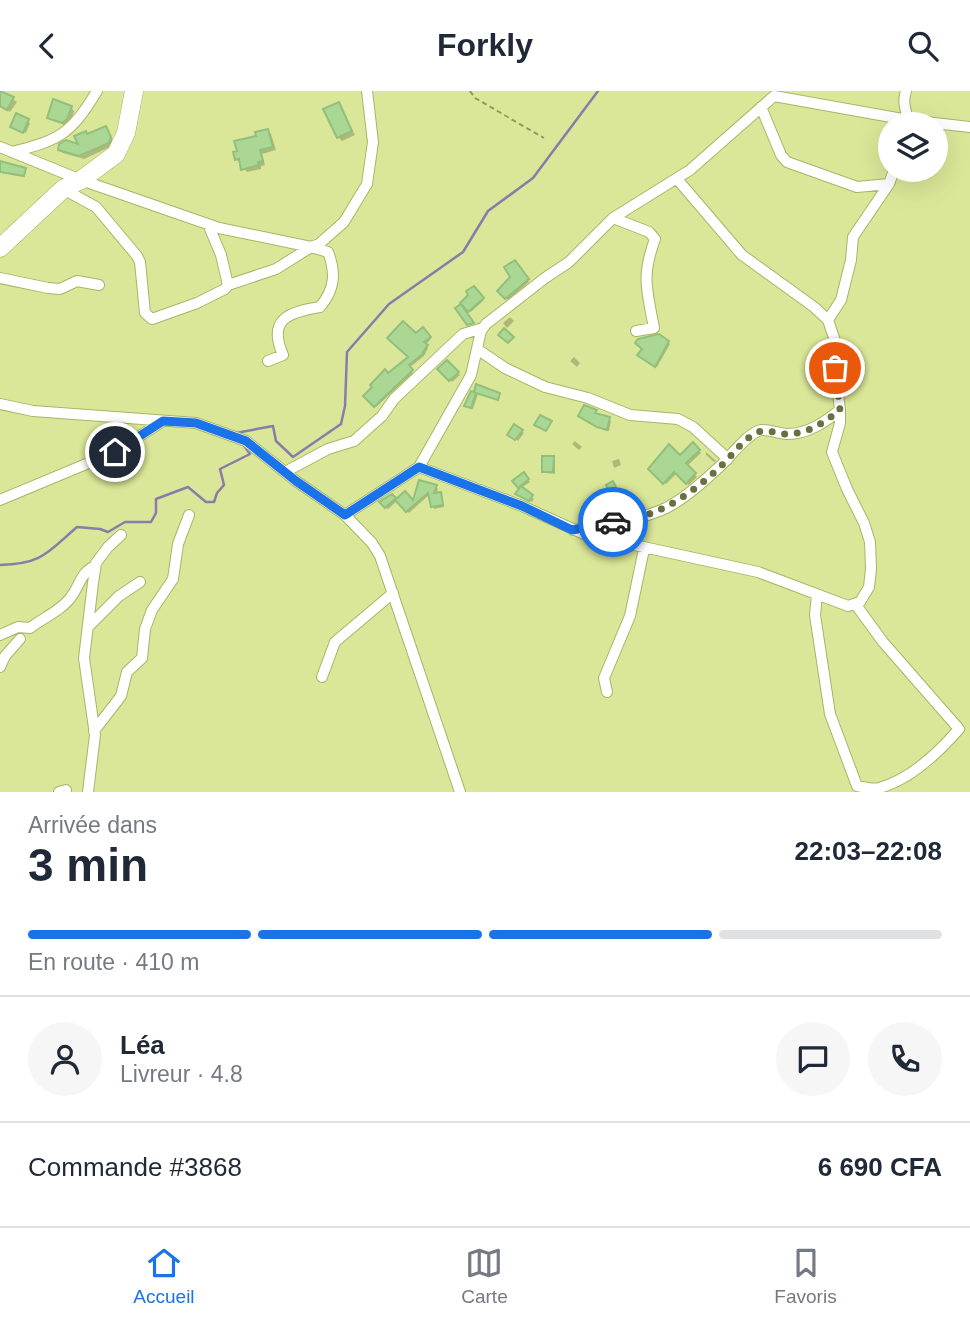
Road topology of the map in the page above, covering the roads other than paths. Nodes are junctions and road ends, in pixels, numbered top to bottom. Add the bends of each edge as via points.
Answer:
1 (97, 91) edge
2 (134, 91) edge
3 (367, 91) edge
4 (906, 91) edge
5 (771, 97) edge
6 (905, 112) edge
7 (878, 117) edge
8 (948, 125) edge
9 (970, 127) edge
10 (0, 147) edge
11 (12, 152) junction
12 (677, 179) junction
13 (81, 180) junction
14 (889, 184) joint
15 (63, 189) junction
16 (613, 218) junction
17 (208, 224) junction
18 (311, 247) junction
19 (0, 248) edge
20 (0, 278) edge
21 (99, 285) dead end
22 (228, 285) junction
23 (828, 320) junction
24 (483, 328) junction
25 (636, 331) dead end
26 (477, 349) junction
27 (268, 361) dead end
28 (0, 404) edge
29 (840, 410) junction
30 (163, 421) junction
31 (728, 459) junction
32 (419, 467) junction
33 (285, 472) junction
34 (0, 500) edge
35 (189, 515) dead end
36 (345, 515) junction
37 (572, 530) junction
38 (121, 535) dead end
39 (644, 549) junction
40 (95, 566) junction
41 (140, 582) dead end
42 (393, 593) junction
43 (817, 595) junction
44 (856, 605) junction
45 (88, 627) junction
46 (0, 635) edge
47 (20, 639) dead end
48 (0, 667) edge
49 (322, 677) dead end
50 (607, 692) dead end
51 (94, 731) junction
52 (854, 789) edge
53 (88, 792) edge
54 (460, 792) edge

1 - 11 street via 65,134
2 - 13 main road via 126,133 116,154
3 - 18 street via 373,142 367,184 344,222
4 - 6 street
5 - 7 street
5 - 12 street
5 - 14 street via 781,155 787,162 857,187
8 - 9 street
10 - 11 street
11 - 13 street
12 - 16 street
12 - 23 street via 743,255
13 - 15 main road
13 - 17 street
14 - 23 street via 853,237 841,300
15 - 19 main road
15 - 22 street via 96,207 137,256 145,313 152,319 197,303
16 - 24 street via 569,262
16 - 25 street via 649,232 655,239 645,277 654,328
17 - 18 street
17 - 22 street
18 - 22 street via 276,269
18 - 27 street via 328,252 334,268 329,296 320,307 285,318 277,327 284,355
20 - 21 street via 60,289 77,281
23 - 29 street via 836,344
24 - 26 street
24 - 33 street via 463,334 354,441
26 - 31 street via 545,387 630,415 678,419 694,427
26 - 32 street via 471,375
28 - 30 street via 33,411
29 - 31 street via 802,433 762,430
29 - 44 street via 832,452 870,542 869,587
30 - 33 street via 196,423 246,441
30 - 34 street via 115,452
31 - 37 street via 667,508
32 - 36 street
32 - 37 street
33 - 36 street
35 - 51 street via 178,544 173,579 145,629 142,658 127,672 121,696
36 - 42 street via 372,543
37 - 39 street
38 - 40 street
39 - 43 street via 758,572
39 - 50 street via 630,617 604,678
40 - 45 street
40 - 46 street via 59,608 30,628 18,627
41 - 45 street
42 - 49 street via 335,642
42 - 54 street
43 - 44 street
43 - 52 street via 815,615 830,714
44 - 52 street via 959,729 906,775 877,789
45 - 51 street via 84,659
47 - 48 street
51 - 53 street

